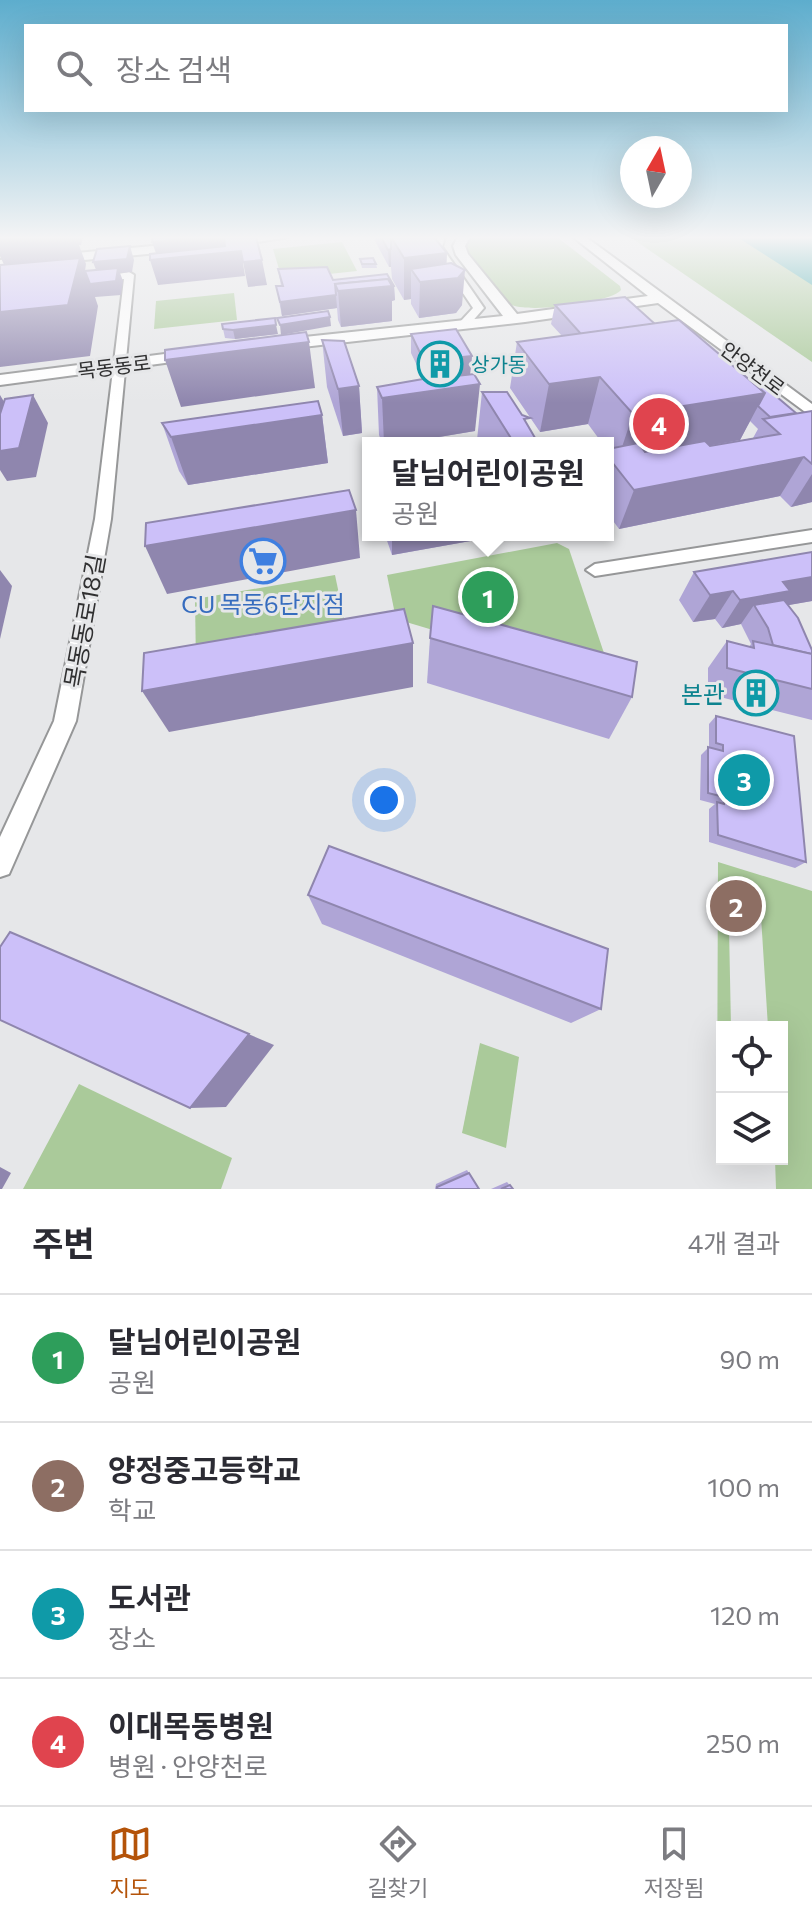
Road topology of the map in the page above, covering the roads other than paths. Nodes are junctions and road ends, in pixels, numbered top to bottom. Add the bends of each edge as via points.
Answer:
1 (127, 292) edge
2 (469, 292) edge
3 (492, 292) edge
4 (654, 292) edge
5 (662, 298) junction
6 (511, 317) junction
7 (466, 322) junction
8 (261, 347) edge
9 (217, 353) edge
10 (119, 365) junction
11 (0, 380) edge
12 (812, 412) edge
13 (812, 536) edge
14 (595, 570) dead end
15 (0, 865) edge

1 - 10 street, 목동동로18길
2 - 7 street via 479,308
3 - 6 main road
4 - 5 main road, 안양천로
5 - 6 main road
5 - 12 main road, 안양천로
6 - 7 main road
7 - 8 main road
9 - 10 main road, 목동동로
10 - 11 main road, 목동동로
10 - 15 street, 목동동로18길 via 103,519 65,721
13 - 14 street

